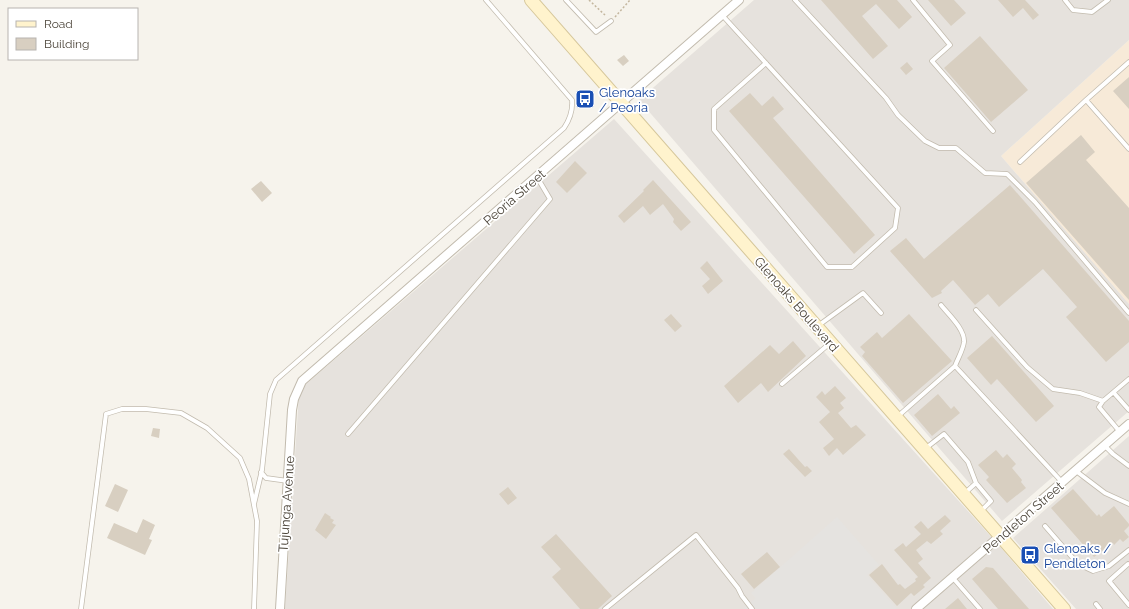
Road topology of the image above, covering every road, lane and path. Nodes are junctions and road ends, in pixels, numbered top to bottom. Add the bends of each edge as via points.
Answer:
1 (486, 0) edge
2 (531, 0) edge
3 (566, 0) edge
4 (589, 0) edge
5 (630, 0) edge
6 (739, 0) edge
7 (795, 0) edge
8 (914, 0) edge
9 (1065, 0) edge
10 (1108, 0) edge
11 (722, 15) junction
12 (611, 21) junction
13 (1129, 62) edge
14 (766, 63) junction
15 (1086, 100) junction
16 (622, 103) junction
17 (993, 131) dead end
18 (1129, 150) edge
19 (1020, 162) dead end
20 (537, 177) junction
21 (941, 305) dead end
22 (976, 310) dead end
23 (881, 312) dead end
24 (1129, 313) edge
25 (817, 327) junction
26 (830, 342) junction
27 (955, 366) junction
28 (1129, 379) edge
29 (782, 384) dead end
30 (1114, 393) junction
31 (294, 399) joint
32 (1103, 401) junction
33 (1129, 410) edge
34 (897, 418) junction
35 (1129, 424) edge
36 (1120, 432) junction
37 (348, 434) dead end
38 (1105, 446) junction
39 (924, 450) junction
40 (1129, 466) edge
41 (1076, 471) junction
42 (261, 472) junction
43 (288, 481) junction
44 (976, 483) junction
45 (1062, 483) junction
46 (964, 494) junction
47 (254, 504) junction
48 (1129, 504) edge
49 (980, 512) junction
50 (1045, 526) dead end
51 (1001, 537) junction
52 (1129, 550) edge
53 (1122, 556) junction
54 (1128, 564) edge
55 (953, 578) junction
56 (1096, 604) dead end
57 (1129, 604) edge
58 (81, 609) edge
59 (254, 609) edge
60 (280, 609) edge
61 (605, 609) edge
62 (752, 609) edge
63 (916, 609) edge
64 (980, 609) edge
65 (1064, 609) edge
66 (1100, 609) edge

1 - 42 lane via 572,100 570,119 564,128 276,380 270,394
2 - 16 main road, Glenoaks Boulevard
3 - 12 lane via 596,32
4 - 12 path
5 - 12 path
6 - 11 street, Peoria Street
7 - 24 lane via 886,98 916,135 939,148 956,148 985,173 1007,174 1035,202
8 - 17 lane via 950,45 932,61
9 - 10 lane via 1073,10 1092,12
11 - 14 lane
11 - 16 street, Peoria Street
13 - 15 lane
14 - 14 lane via 714,109 714,130 827,267 852,267 895,228 898,208
15 - 18 lane
15 - 19 lane
16 - 20 street, Peoria Street
16 - 25 main road, Glenoaks Boulevard
20 - 31 street, Peoria Street via 302,381
20 - 37 lane via 550,199
21 - 27 lane via 962,332 964,341
22 - 32 lane via 1027,367 1053,389 1080,393
23 - 25 lane via 862,293
25 - 26 main road, Glenoaks Boulevard
26 - 29 lane
26 - 34 main road, Glenoaks Boulevard
27 - 34 lane
27 - 45 lane
28 - 30 lane
30 - 32 lane
30 - 33 lane
31 - 43 street, Tujunga Avenue
32 - 36 lane via 1099,407
34 - 39 main road, Glenoaks Boulevard
35 - 36 street, Pendleton Street
36 - 38 street, Pendleton Street
38 - 40 lane
38 - 41 street, Pendleton Street
39 - 44 lane via 944,434 968,462
39 - 46 main road, Glenoaks Boulevard
41 - 45 street, Pendleton Street
41 - 48 lane via 1105,493
42 - 43 lane via 266,478
42 - 47 lane
43 - 60 street, Tujunga Avenue
44 - 46 lane
44 - 49 lane via 991,502
45 - 51 street, Pendleton Street
46 - 49 main road, Glenoaks Boulevard
47 - 58 lane via 249,479 240,458 207,428 181,413 146,408 122,408 106,414
47 - 59 lane via 257,521
49 - 51 main road, Glenoaks Boulevard
50 - 53 lane via 1078,564 1092,571 1109,566
51 - 55 street, Pendleton Street
51 - 65 main road, Glenoaks Boulevard
52 - 53 lane
53 - 54 lane
54 - 57 lane via 1108,581
55 - 63 street, Pendleton Street
55 - 64 lane
56 - 66 lane
61 - 62 lane via 696,535

